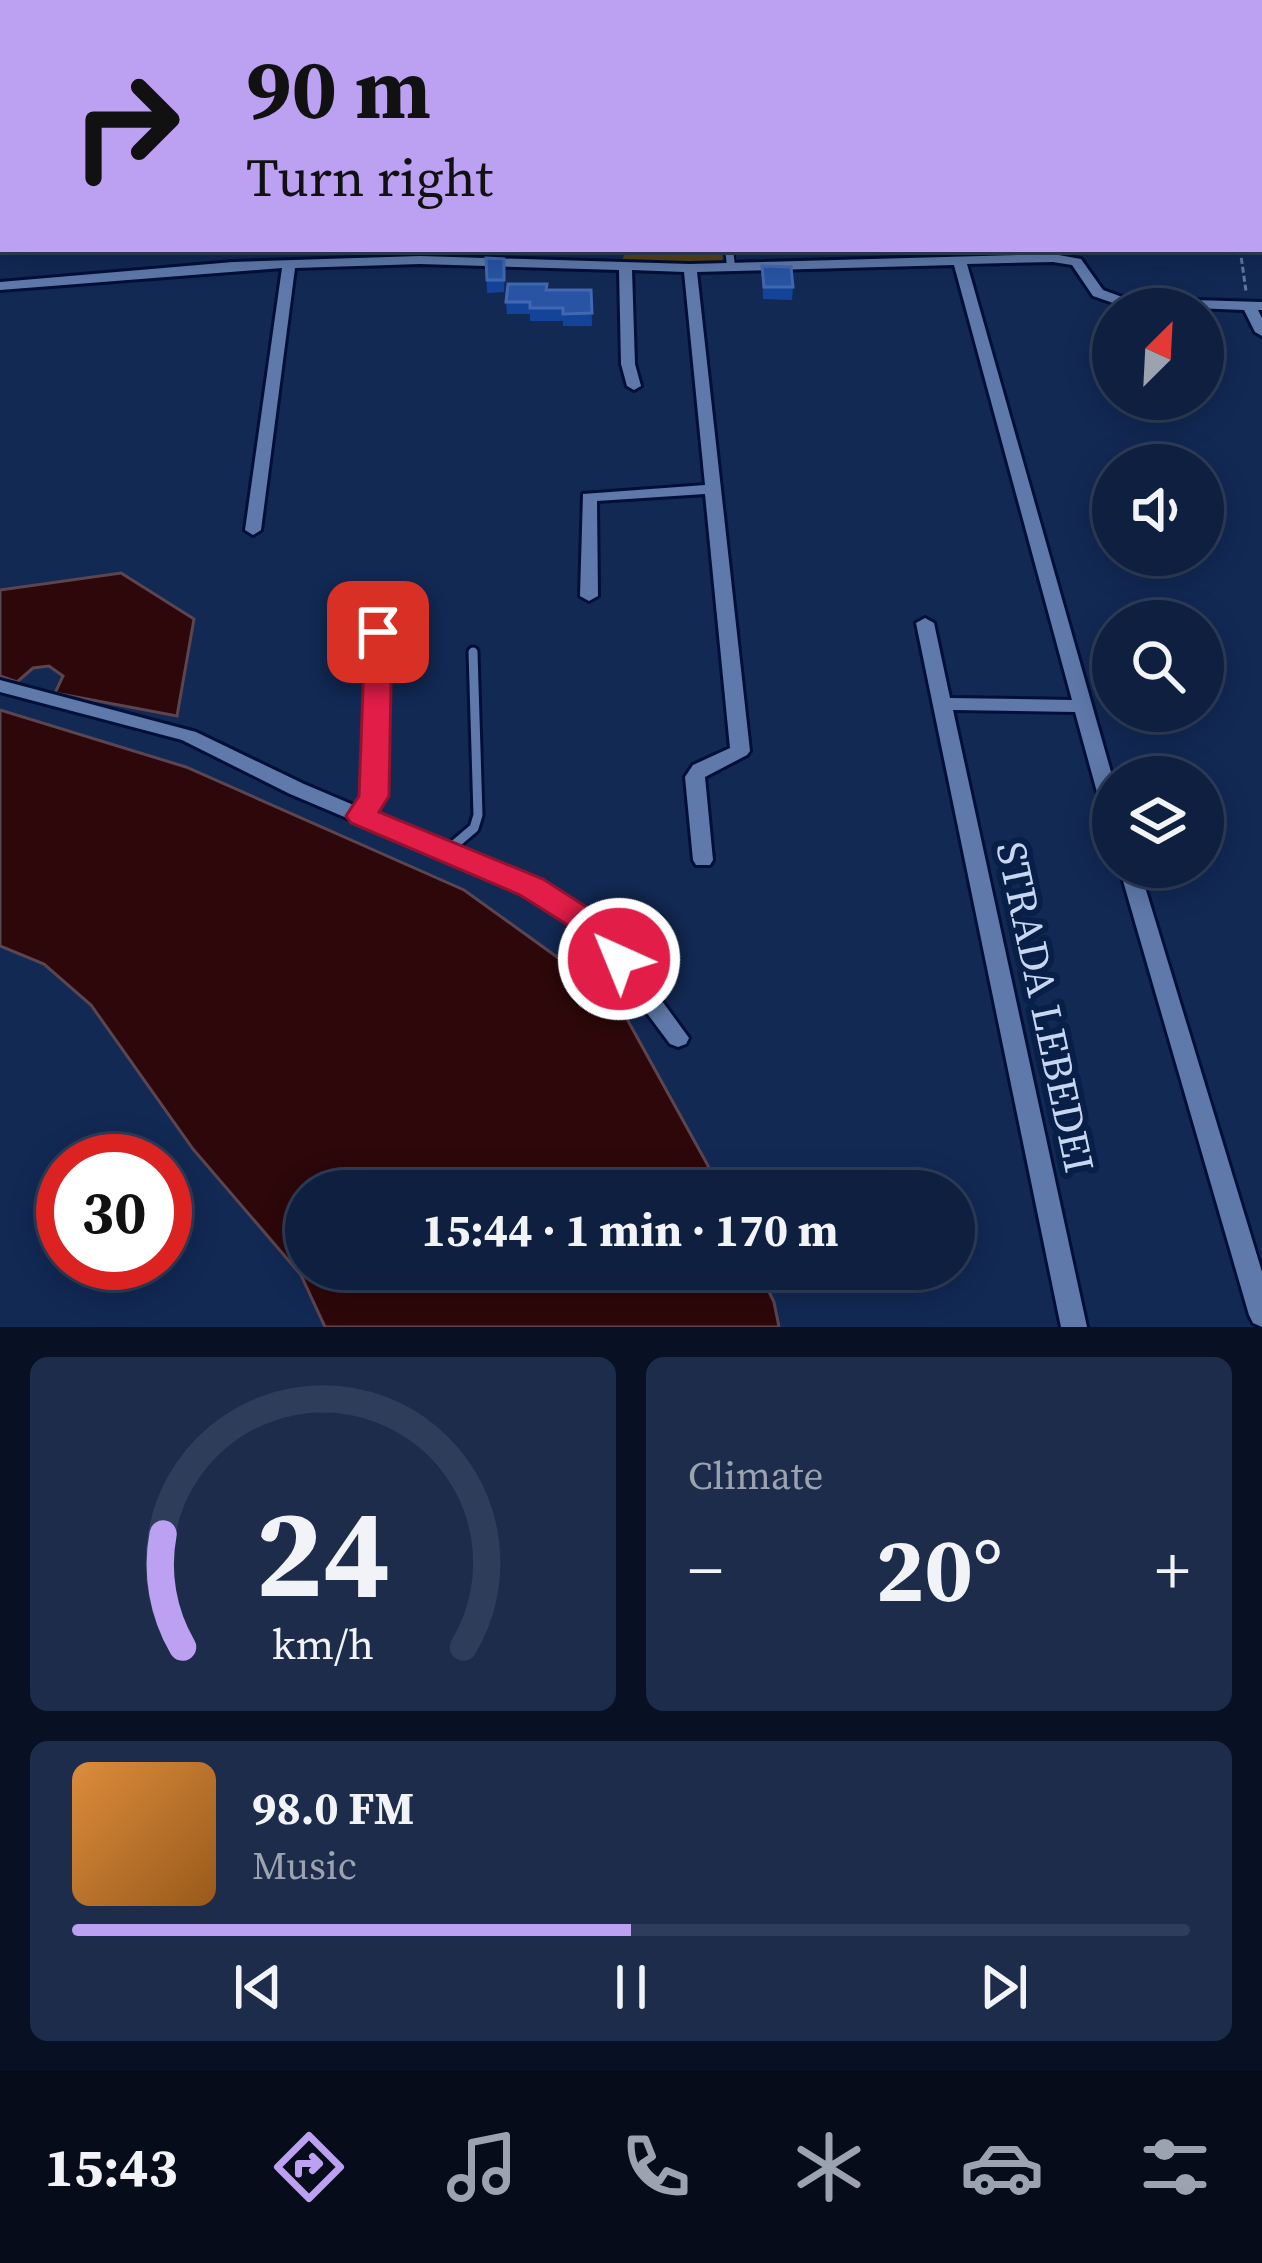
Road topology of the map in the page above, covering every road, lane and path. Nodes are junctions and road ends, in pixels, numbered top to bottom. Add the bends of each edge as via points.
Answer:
1 (729, 252) edge
2 (1241, 252) edge
3 (420, 255) edge
4 (959, 260) junction
5 (289, 264) junction
6 (625, 266) junction
7 (731, 266) junction
8 (690, 268) junction
9 (0, 286) edge
10 (1255, 306) edge
11 (1262, 332) edge
12 (634, 386) dead end
13 (711, 489) junction
14 (253, 530) dead end
15 (589, 596) dead end
16 (925, 622) dead end
17 (378, 632) dead end
18 (473, 652) dead end
19 (0, 686) edge
20 (942, 704) junction
21 (1081, 706) junction
22 (1096, 756) edge
23 (362, 816) junction
24 (447, 851) junction
25 (703, 860) dead end
26 (1136, 888) edge
27 (679, 1038) dead end
28 (1255, 1265) edge
29 (1262, 1315) edge
30 (1074, 1327) edge

1 - 7 lane
2 - 10 path
3 - 5 street
3 - 6 street
4 - 7 street
4 - 10 street via 1063,259 1083,268 1098,292 1124,302
4 - 21 street
5 - 9 street
5 - 14 street
6 - 8 street
6 - 12 street
7 - 8 street
8 - 13 street
10 - 11 street
13 - 15 street via 589,497
13 - 25 street via 740,751 695,777
16 - 20 street, STRADA LEBEDEI
17 - 23 lane via 374,796
18 - 24 lane via 478,815
19 - 23 street via 189,736
20 - 21 street
20 - 30 street, STRADA LEBEDEI
21 - 22 street
23 - 24 street
24 - 27 street via 577,916
26 - 28 street
28 - 29 street

